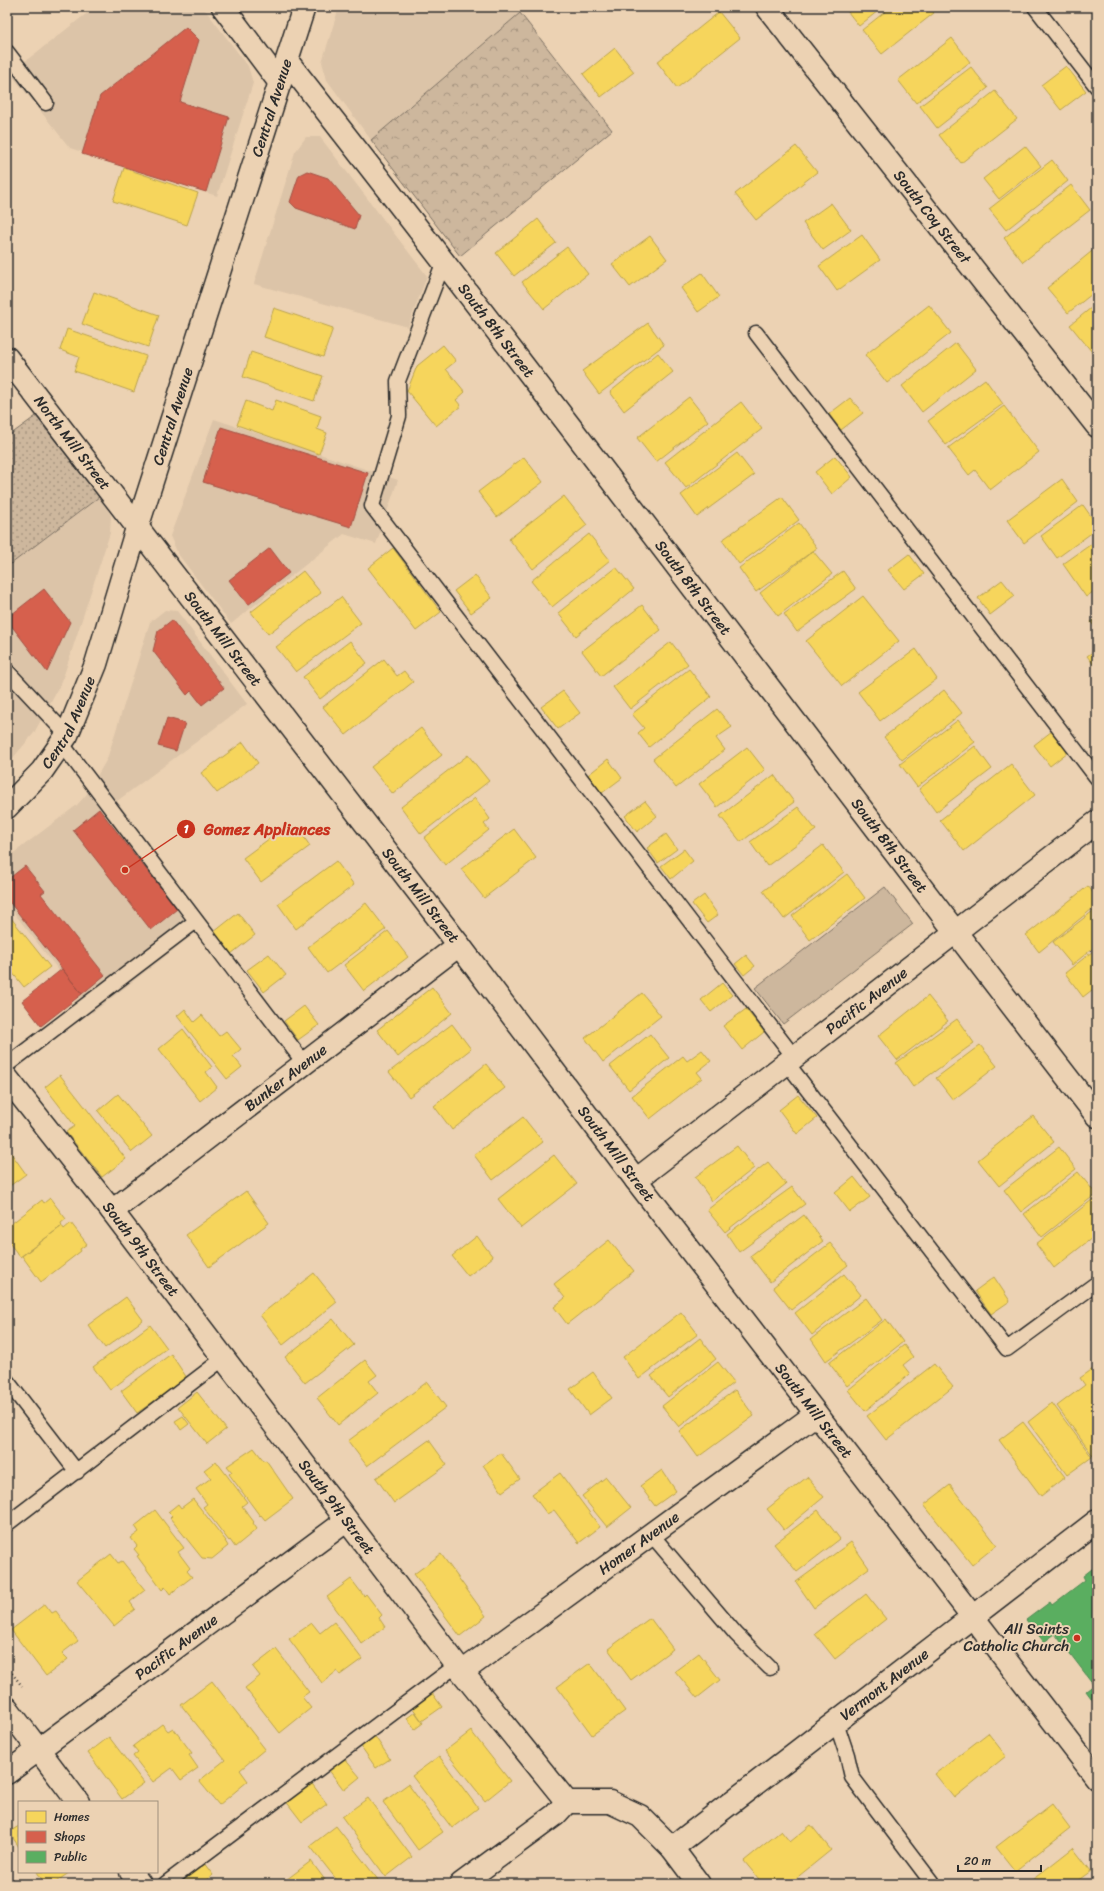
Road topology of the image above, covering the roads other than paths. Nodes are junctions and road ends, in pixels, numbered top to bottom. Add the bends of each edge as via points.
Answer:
1 (223, 7) edge
2 (304, 7) edge
3 (767, 7) edge
4 (1035, 7) edge
5 (7, 52) edge
6 (287, 60) junction
7 (280, 83) junction
8 (1097, 87) edge
9 (46, 103) dead end
10 (444, 261) junction
11 (756, 333) dead end
12 (7, 358) edge
13 (1097, 426) edge
14 (137, 528) junction
15 (7, 671) edge
16 (64, 740) junction
17 (1097, 778) edge
18 (7, 807) edge
19 (1097, 822) edge
20 (196, 920) junction
21 (955, 932) junction
22 (459, 945) junction
23 (791, 1060) junction
24 (305, 1064) junction
25 (8, 1079) edge
26 (1097, 1116) edge
27 (636, 1180) junction
28 (112, 1211) junction
29 (1097, 1283) edge
30 (224, 1358) junction
31 (7, 1381) edge
32 (816, 1414) junction
33 (77, 1472) junction
34 (346, 1521) junction
35 (7, 1524) edge
36 (1095, 1526) edge
37 (651, 1534) junction
38 (972, 1617) junction
39 (459, 1668) junction
40 (770, 1668) dead end
41 (7, 1708) edge
42 (836, 1722) junction
43 (39, 1750) junction
44 (7, 1773) edge
45 (1097, 1778) edge
46 (77, 1801) edge
47 (567, 1802) junction
48 (672, 1848) junction
49 (132, 1873) edge
50 (140, 1884) edge
51 (165, 1884) edge
52 (461, 1884) edge
53 (699, 1884) edge
54 (933, 1884) edge

1 - 7 street
2 - 6 street, Central Avenue
3 - 13 street, South Coy Street
4 - 8 lane
5 - 9 lane
6 - 7 street, Central Avenue
6 - 10 street, South 8th Street
7 - 14 street, Central Avenue
10 - 21 street, South 8th Street
10 - 23 lane via 398,381 399,416 372,506
11 - 17 lane
12 - 14 street, North Mill Street
14 - 16 street, Central Avenue via 96,664
14 - 22 street, South Mill Street
15 - 16 lane
16 - 18 street, Central Avenue via 42,771
16 - 20 lane
19 - 21 street, Pacific Avenue
20 - 24 lane
20 - 25 lane
21 - 23 street, Pacific Avenue
21 - 26 street, South 8th Street
22 - 24 street, Bunker Avenue
22 - 27 street, South Mill Street
23 - 27 street, Pacific Avenue
23 - 29 lane via 1007,1349
24 - 28 street, Bunker Avenue
25 - 28 street, South 9th Street
27 - 32 street, South Mill Street
28 - 30 street, South 9th Street
30 - 33 lane
30 - 34 street, South 9th Street
31 - 33 lane
32 - 37 street, Homer Avenue
32 - 38 street, South Mill Street
33 - 35 lane
34 - 39 street, South 9th Street
34 - 43 street, Pacific Avenue
36 - 38 street, Vermont Avenue
37 - 39 street, Homer Avenue
37 - 40 lane via 736,1634
38 - 42 street, Vermont Avenue
38 - 45 street, South Mill Street
39 - 47 street, South 9th Street
39 - 51 lane
41 - 43 street
42 - 48 street, Vermont Avenue
42 - 54 lane via 852,1777
43 - 44 street, Pacific Avenue
43 - 46 street
47 - 48 street via 610,1802 640,1816
47 - 52 street via 555,1815
48 - 53 street
49 - 50 street

